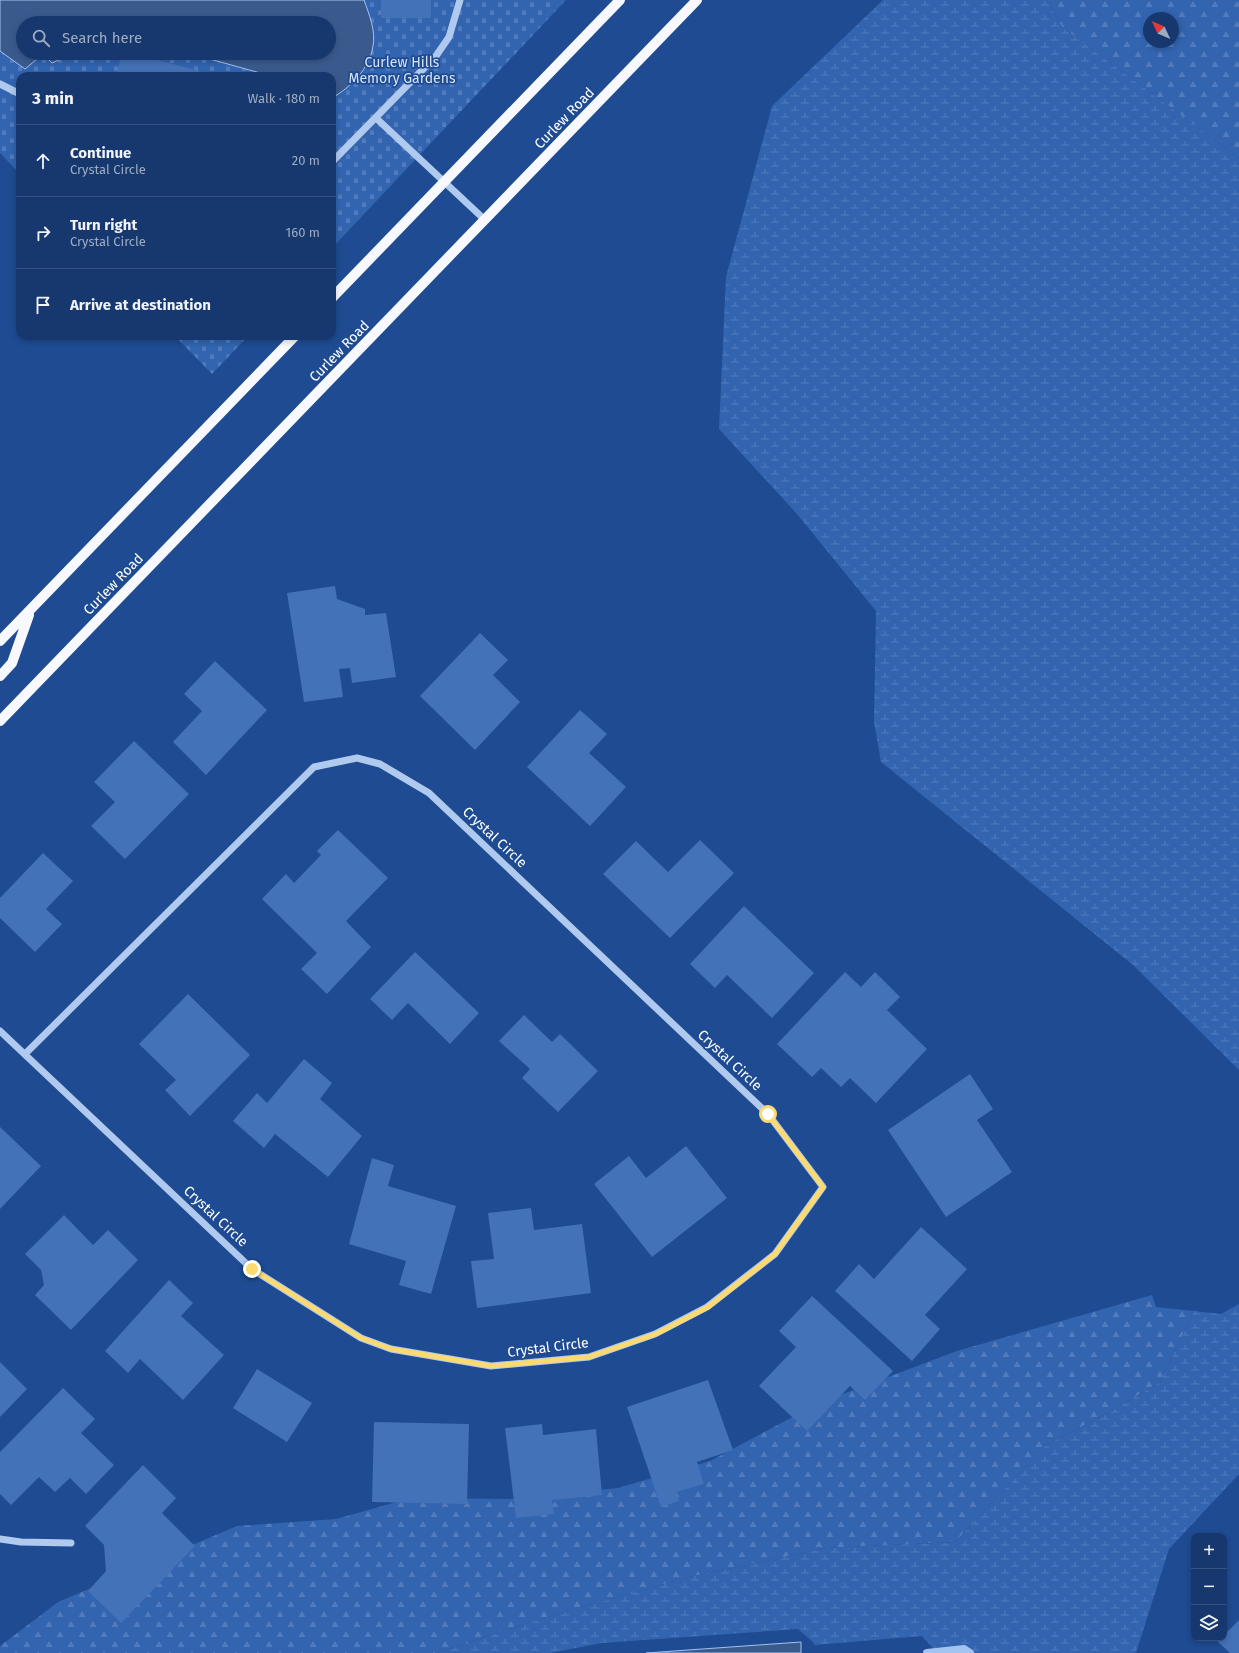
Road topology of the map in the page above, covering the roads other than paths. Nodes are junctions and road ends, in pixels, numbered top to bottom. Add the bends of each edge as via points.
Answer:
1 (460, 0) edge
2 (620, 0) edge
3 (697, 0) edge
4 (0, 84) edge
5 (16, 92) edge
6 (376, 118) junction
7 (336, 158) edge
8 (444, 182) junction
9 (485, 220) junction
10 (336, 294) edge
11 (291, 340) edge
12 (30, 611) junction
13 (0, 641) edge
14 (0, 676) edge
15 (0, 720) edge
16 (0, 1030) edge
17 (25, 1054) junction
18 (0, 1539) edge
19 (71, 1543) dead end

1 - 6 street via 449,37 436,56
2 - 8 main road
3 - 9 main road, Curlew Road
4 - 5 street
6 - 7 street
6 - 8 street
8 - 9 street
8 - 10 main road
9 - 15 main road, Curlew Road
11 - 12 main road
12 - 13 main road
12 - 14 main road via 12,663
16 - 17 street, Crystal Circle
17 - 17 street, Crystal Circle via 314,767 357,758 380,764 429,793 768,1114 823,1187 775,1254 708,1307 656,1334 589,1357 491,1366 391,1349 361,1338 252,1269
18 - 19 street

